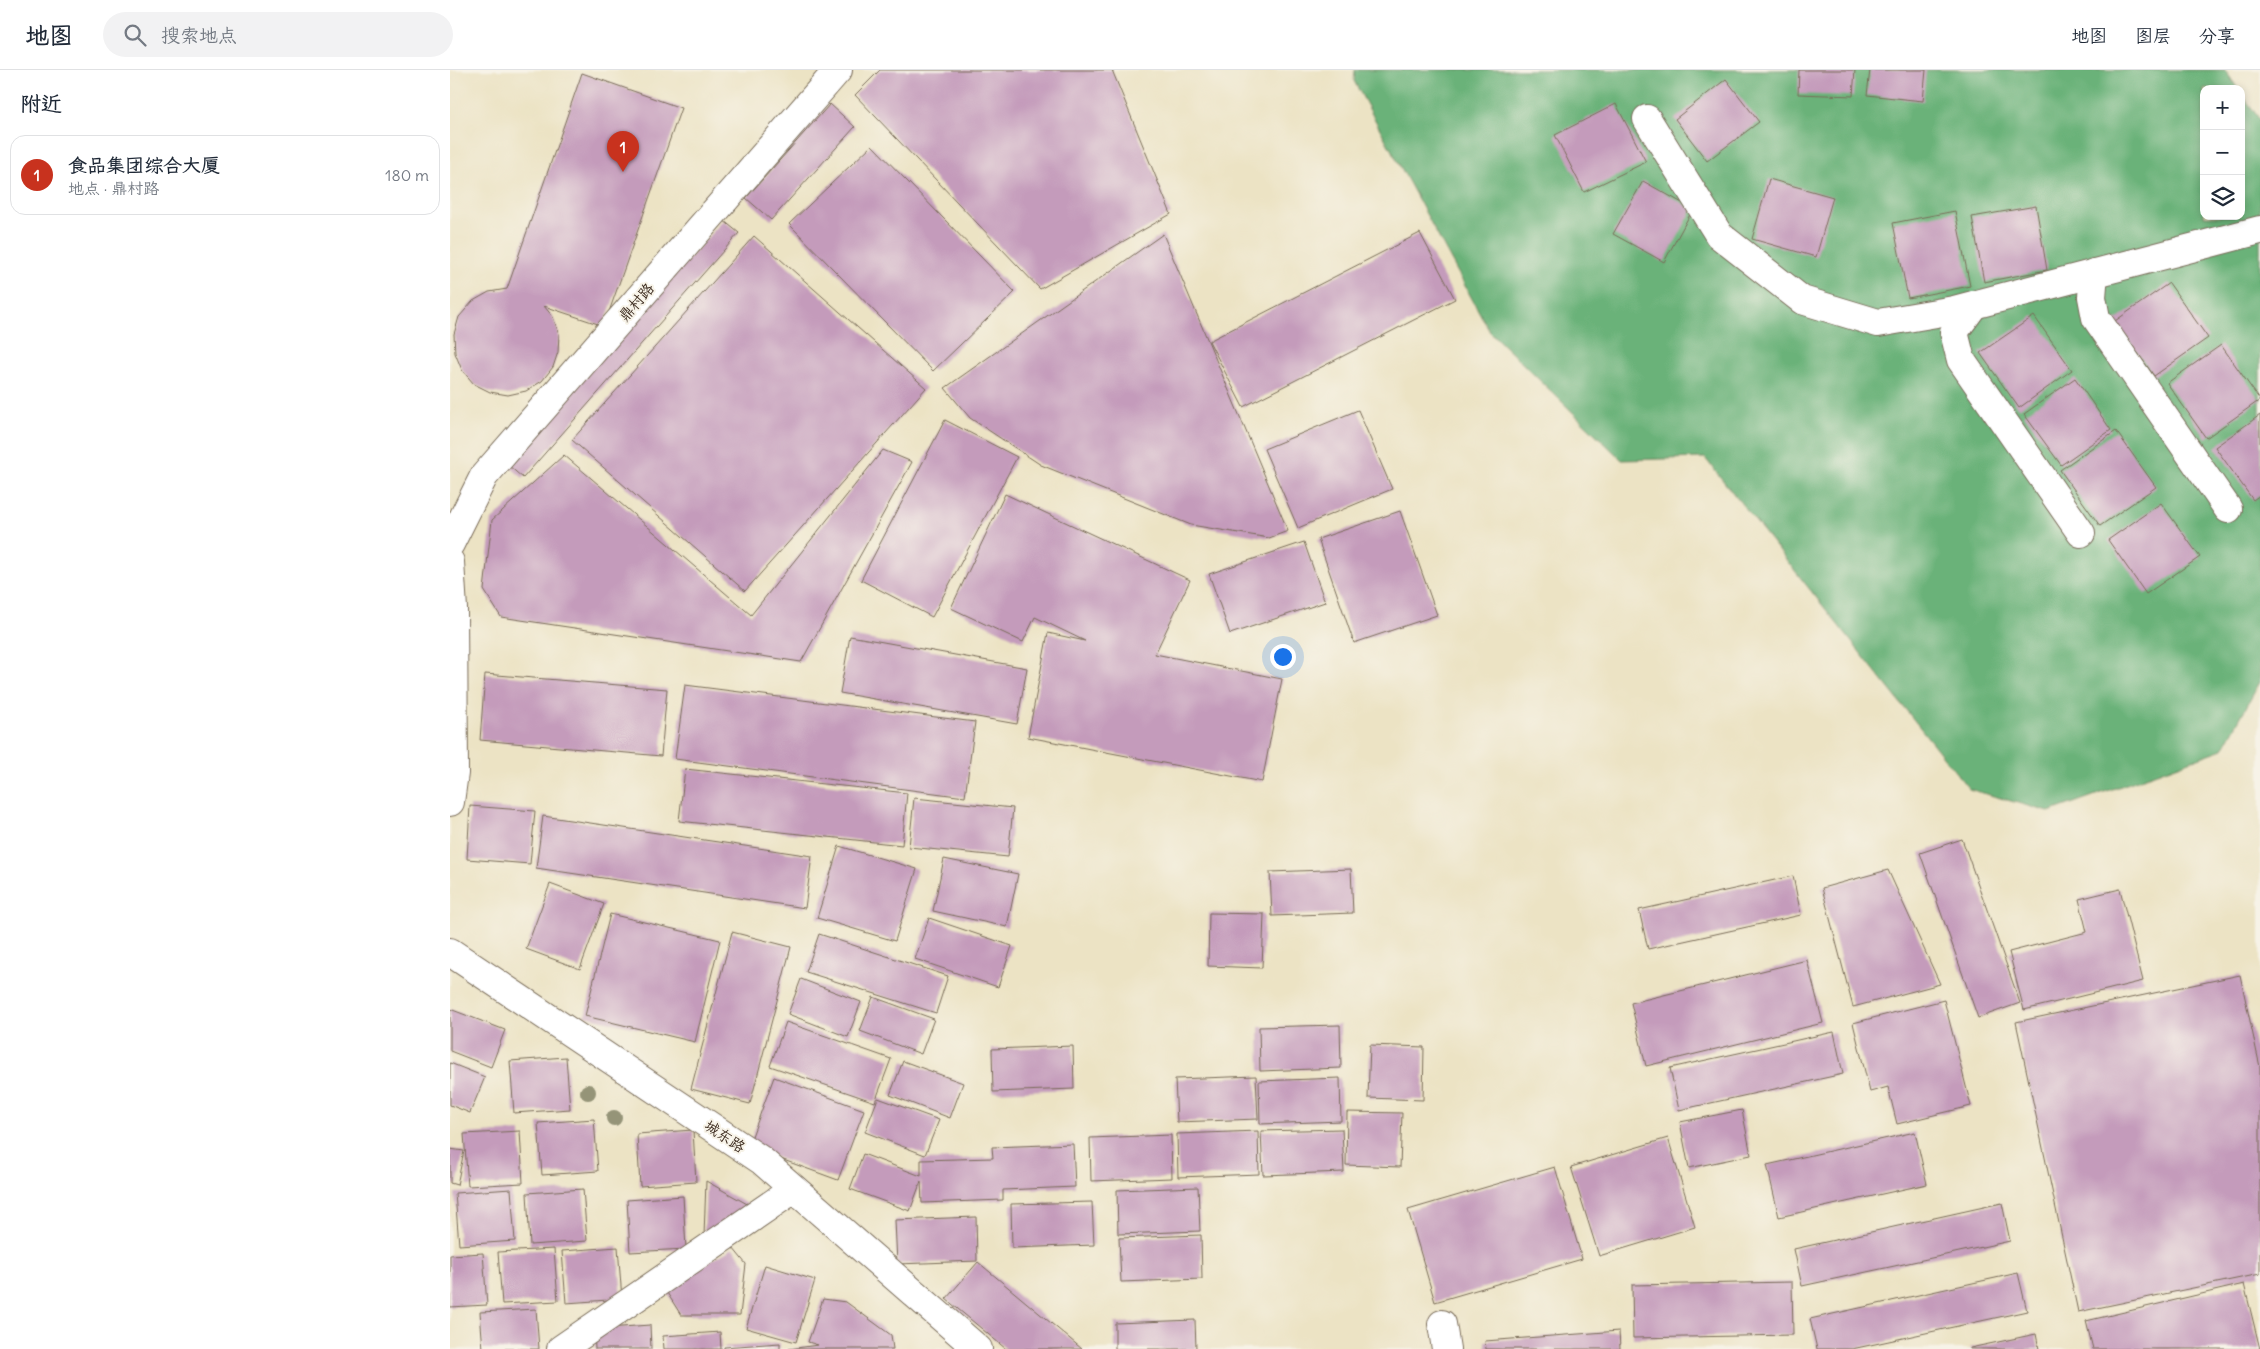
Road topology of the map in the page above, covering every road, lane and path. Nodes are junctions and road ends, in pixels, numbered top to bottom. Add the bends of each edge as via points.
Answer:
1 (838, 70) edge
2 (1647, 118) dead end
3 (2260, 230) edge
4 (2094, 273) junction
5 (1974, 305) junction
6 (2228, 509) dead end
7 (2081, 533) dead end
8 (450, 544) edge
9 (450, 562) edge
10 (450, 802) edge
11 (450, 952) edge
12 (794, 1189) junction
13 (561, 1349) edge
14 (978, 1349) edge

1 - 8 street, 鼎村路 via 484,476
2 - 5 street via 1719,235 1802,300 1878,323
3 - 4 street
4 - 5 street
4 - 6 street via 2092,297 2096,318
5 - 7 street via 1954,332 1961,360
9 - 10 street via 454,773
11 - 12 street, 城东路 via 761,1160
12 - 13 street
12 - 14 street, 城东路

